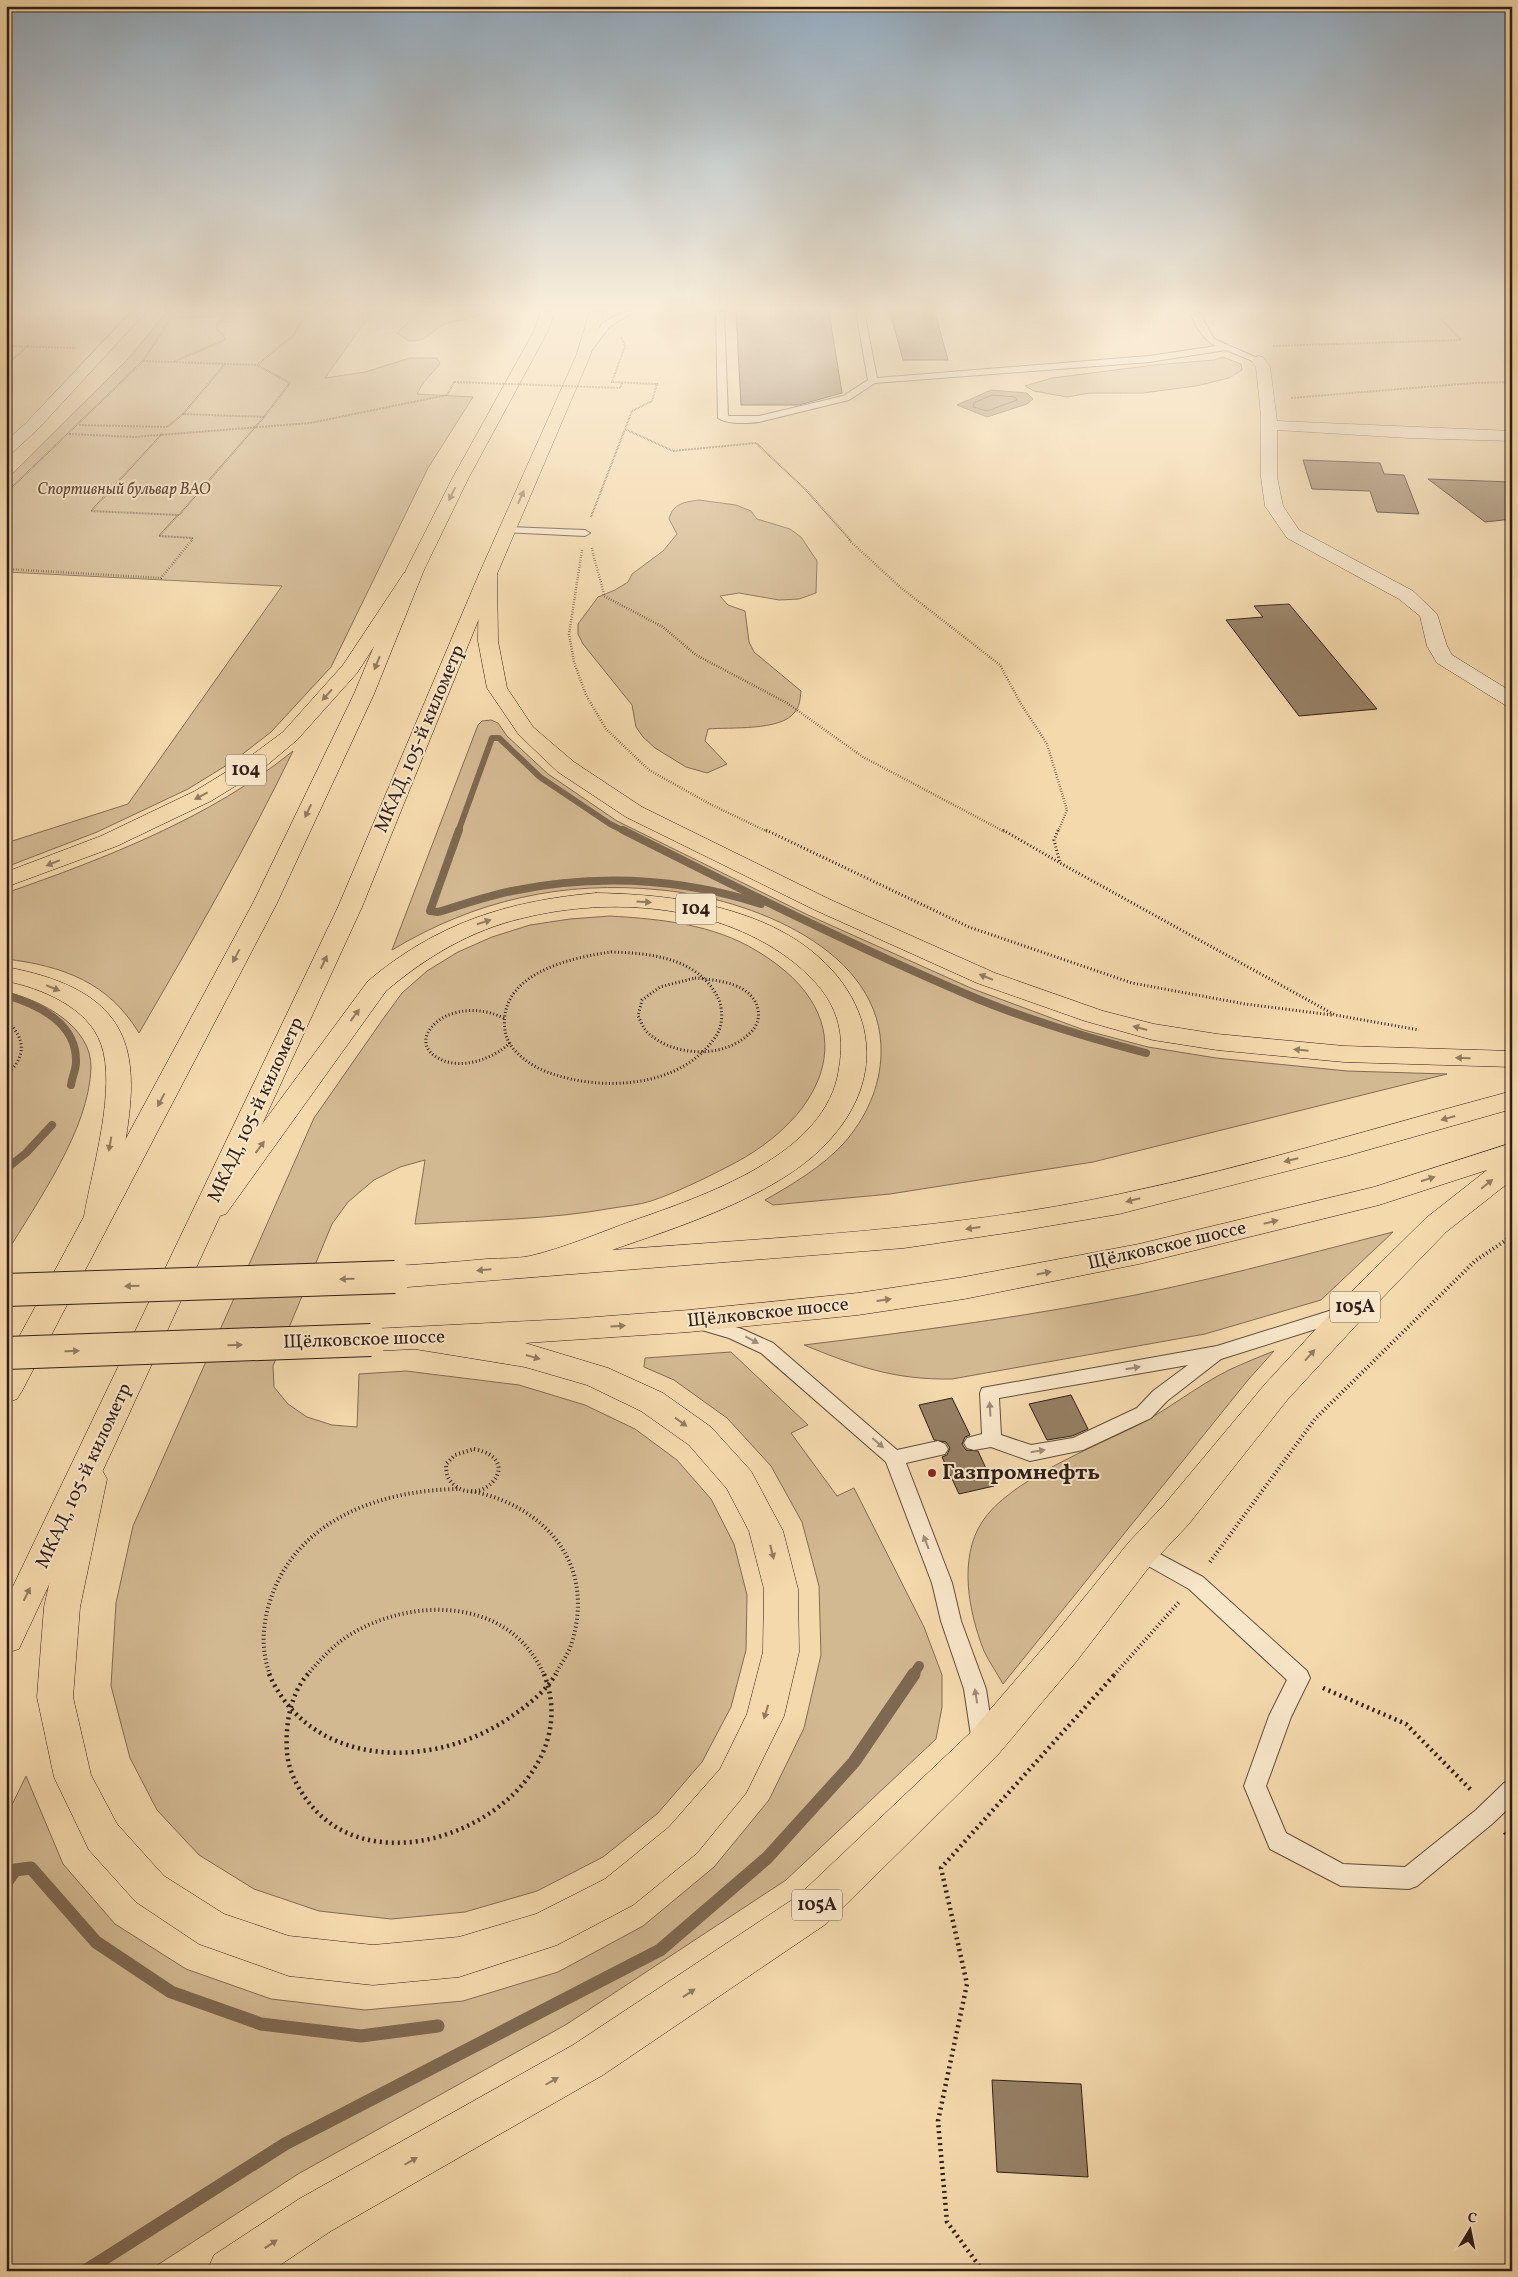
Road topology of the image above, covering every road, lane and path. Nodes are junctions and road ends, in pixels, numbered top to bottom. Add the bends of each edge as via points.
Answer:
1 (38, 418) edge
2 (86, 418) edge
3 (177, 418) edge
4 (263, 418) edge
5 (329, 418) edge
6 (493, 418) edge
7 (555, 418) edge
8 (629, 418) edge
9 (726, 418) edge
10 (758, 418) edge
11 (1268, 418) edge
12 (79, 425) junction
13 (1268, 425) junction
14 (256, 427) junction
15 (625, 429) junction
16 (69, 434) junction
17 (162, 434) junction
18 (1512, 436) edge
19 (7, 448) edge
20 (6, 493) edge
21 (178, 515) junction
22 (507, 530) junction
23 (585, 533) junction
24 (6, 570) edge
25 (415, 570) junction
26 (488, 574) junction
27 (1512, 701) edge
28 (1060, 863) junction
29 (6, 880) edge
30 (6, 974) edge
31 (703, 978) junction
32 (1335, 1015) junction
33 (504, 1018) junction
34 (6, 1020) edge
35 (1424, 1031) dead end
36 (510, 1043) junction
37 (703, 1052) junction
38 (1512, 1059) edge
39 (6, 1076) edge
40 (1512, 1100) edge
41 (1512, 1152) edge
42 (1512, 1168) edge
43 (97, 1221) junction
44 (200, 1229) junction
45 (532, 1266) junction
46 (6, 1290) edge
47 (1350, 1312) junction
48 (689, 1321) junction
49 (416, 1338) junction
50 (6, 1353) edge
51 (1217, 1353) junction
52 (6, 1391) edge
53 (938, 1449) dead end
54 (95, 1453) junction
55 (894, 1458) junction
56 (459, 1490) junction
57 (471, 1491) junction
58 (1141, 1552) junction
59 (6, 1638) edge
60 (1299, 1678) junction
61 (548, 1684) junction
62 (290, 1709) junction
63 (983, 1745) junction
64 (1512, 1790) edge
65 (1491, 1811) junction
66 (1512, 1843) edge
67 (967, 1984) dead end
68 (230, 2271) edge
69 (983, 2271) edge

1 - 19 street
2 - 12 path
3 - 12 path via 168,427
4 - 14 path
5 - 14 path, bridge
6 -> 25 main road
22 -> 7 main road, МКАД, 105-й километр
8 - 15 path
9 - 10 lane
11 - 13 street
12 - 16 path
13 - 18 street
13 - 27 street via 1269,477 1274,506 1293,534 1406,595 1428,614 1444,658
14 - 17 path
14 - 21 path
15 - 23 path
15 - 28 path via 673,451 756,443 806,490 856,547 1000,665 1047,744 1058,776 1067,810 1054,840
16 - 17 path
16 - 20 path
17 - 21 path via 91,511
21 - 24 path via 159,536 193,538 161,578
22 - 23 lane
22 - 26 main road, МКАД, 105-й километр
23 - 28 path via 604,596 664,627 696,655 787,703 863,757
23 - 32 path via 569,634 574,662 586,695 606,729 649,770 710,804 969,927 1132,983 1245,1004
25 -> 29 main road, 104 via 350,669 290,736 252,766 203,796 109,841
25 -> 43 main road via 364,694 264,903
38 -> 26 main road via 1344,1054 1217,1042 1153,1032 1094,1016 986,978 823,905 634,812 566,767 526,731 497,688 488,640
44 -> 26 main road, МКАД, 105-й километр via 350,907
28 - 32 path
30 -> 43 main road via 64,992 102,1022 112,1040 118,1061 116,1111
31 - 33 path via 686,966 651,955 624,952 590,954 552,965 529,979 512,995
31 - 37 path via 718,997 722,1010 716,1036
31 - 37 path via 738,986 756,1002 759,1011 753,1030 744,1038 733,1045
31 - 37 path via 680,980 654,990 644,998 637,1017 647,1035 657,1042 686,1051
32 - 35 path
33 - 36 path
33 - 36 path via 481,1010 455,1012 433,1024 425,1040 434,1055 456,1063 496,1056
34 - 39 path via 16,1028 22,1049 18,1061
36 - 37 path via 535,1067 553,1075 594,1084 659,1076 678,1069
40 -> 45 main road via 1346,1147 1119,1204 1013,1222 904,1238
48 -> 41 main road, Щёлковское шоссе via 858,1304 964,1288 1139,1254 1379,1195
47 -> 42 main road, 105A via 1436,1225
43 - 52 main road
44 -> 45 main road, 104 via 377,986 405,961 440,940 479,923 566,903 656,902 740,922 776,938 807,959 831,983 844,1004 856,1040 854,1072 842,1103 820,1133 788,1161 748,1185 666,1221
44 - 54 main road, МКАД, 105-й километр
45 -> 46 main road, bridge via 395,1277
47 - 51 lane
58 -> 47 main road, 105A via 1176,1515 1277,1391
49 -> 48 main road, Щёлковское шоссе
48 -> 55 lane via 731,1331 767,1348
50 -> 49 main road, Щёлковское шоссе, bridge
49 -> 54 main road via 525,1355 597,1376 652,1402 700,1436 739,1480 766,1531 781,1589 781,1652 768,1707 732,1781 683,1840 619,1892 543,1931 459,1957 373,1965 289,1956 213,1930 150,1889 103,1837 73,1777 55,1697 62,1607
51 - 51 lane via 1160,1396 1144,1413 1076,1445 1030,1452 983,1441 989,1393
53 - 55 lane
59 -> 54 main road, МКАД, 105-й километр
63 -> 55 lane via 976,1689 942,1583
56 - 57 path
56 - 57 path via 450,1484 446,1466 462,1451 486,1451 495,1456 499,1464 498,1474 493,1483
56 - 62 path via 422,1490 365,1504 314,1535 294,1556 268,1604 263,1630 264,1656 272,1681
57 - 61 path via 505,1501 528,1513 548,1529 574,1571 578,1621 570,1647
58 - 60 lane via 1196,1583
58 - 63 main road, 105A
60 - 65 path via 1406,1724
60 - 65 lane via 1280,1716 1255,1786 1278,1842 1341,1875 1408,1878
61 - 62 path via 514,1716 486,1733 455,1745 422,1752 389,1753 358,1748 329,1738 304,1723
61 - 62 path via 541,1666 527,1646 508,1629 485,1617 431,1609 402,1612 374,1621 349,1635 307,1674
61 - 62 path via 552,1715 547,1741 536,1768 518,1791 495,1812 468,1828 437,1839 406,1843 375,1841 347,1833 322,1818 304,1799 291,1776 285,1750
68 -> 63 main road, 105A via 315,2215 588,2060 812,1910
64 - 65 lane
65 - 66 path
67 - 69 path via 938,2121 947,2222

